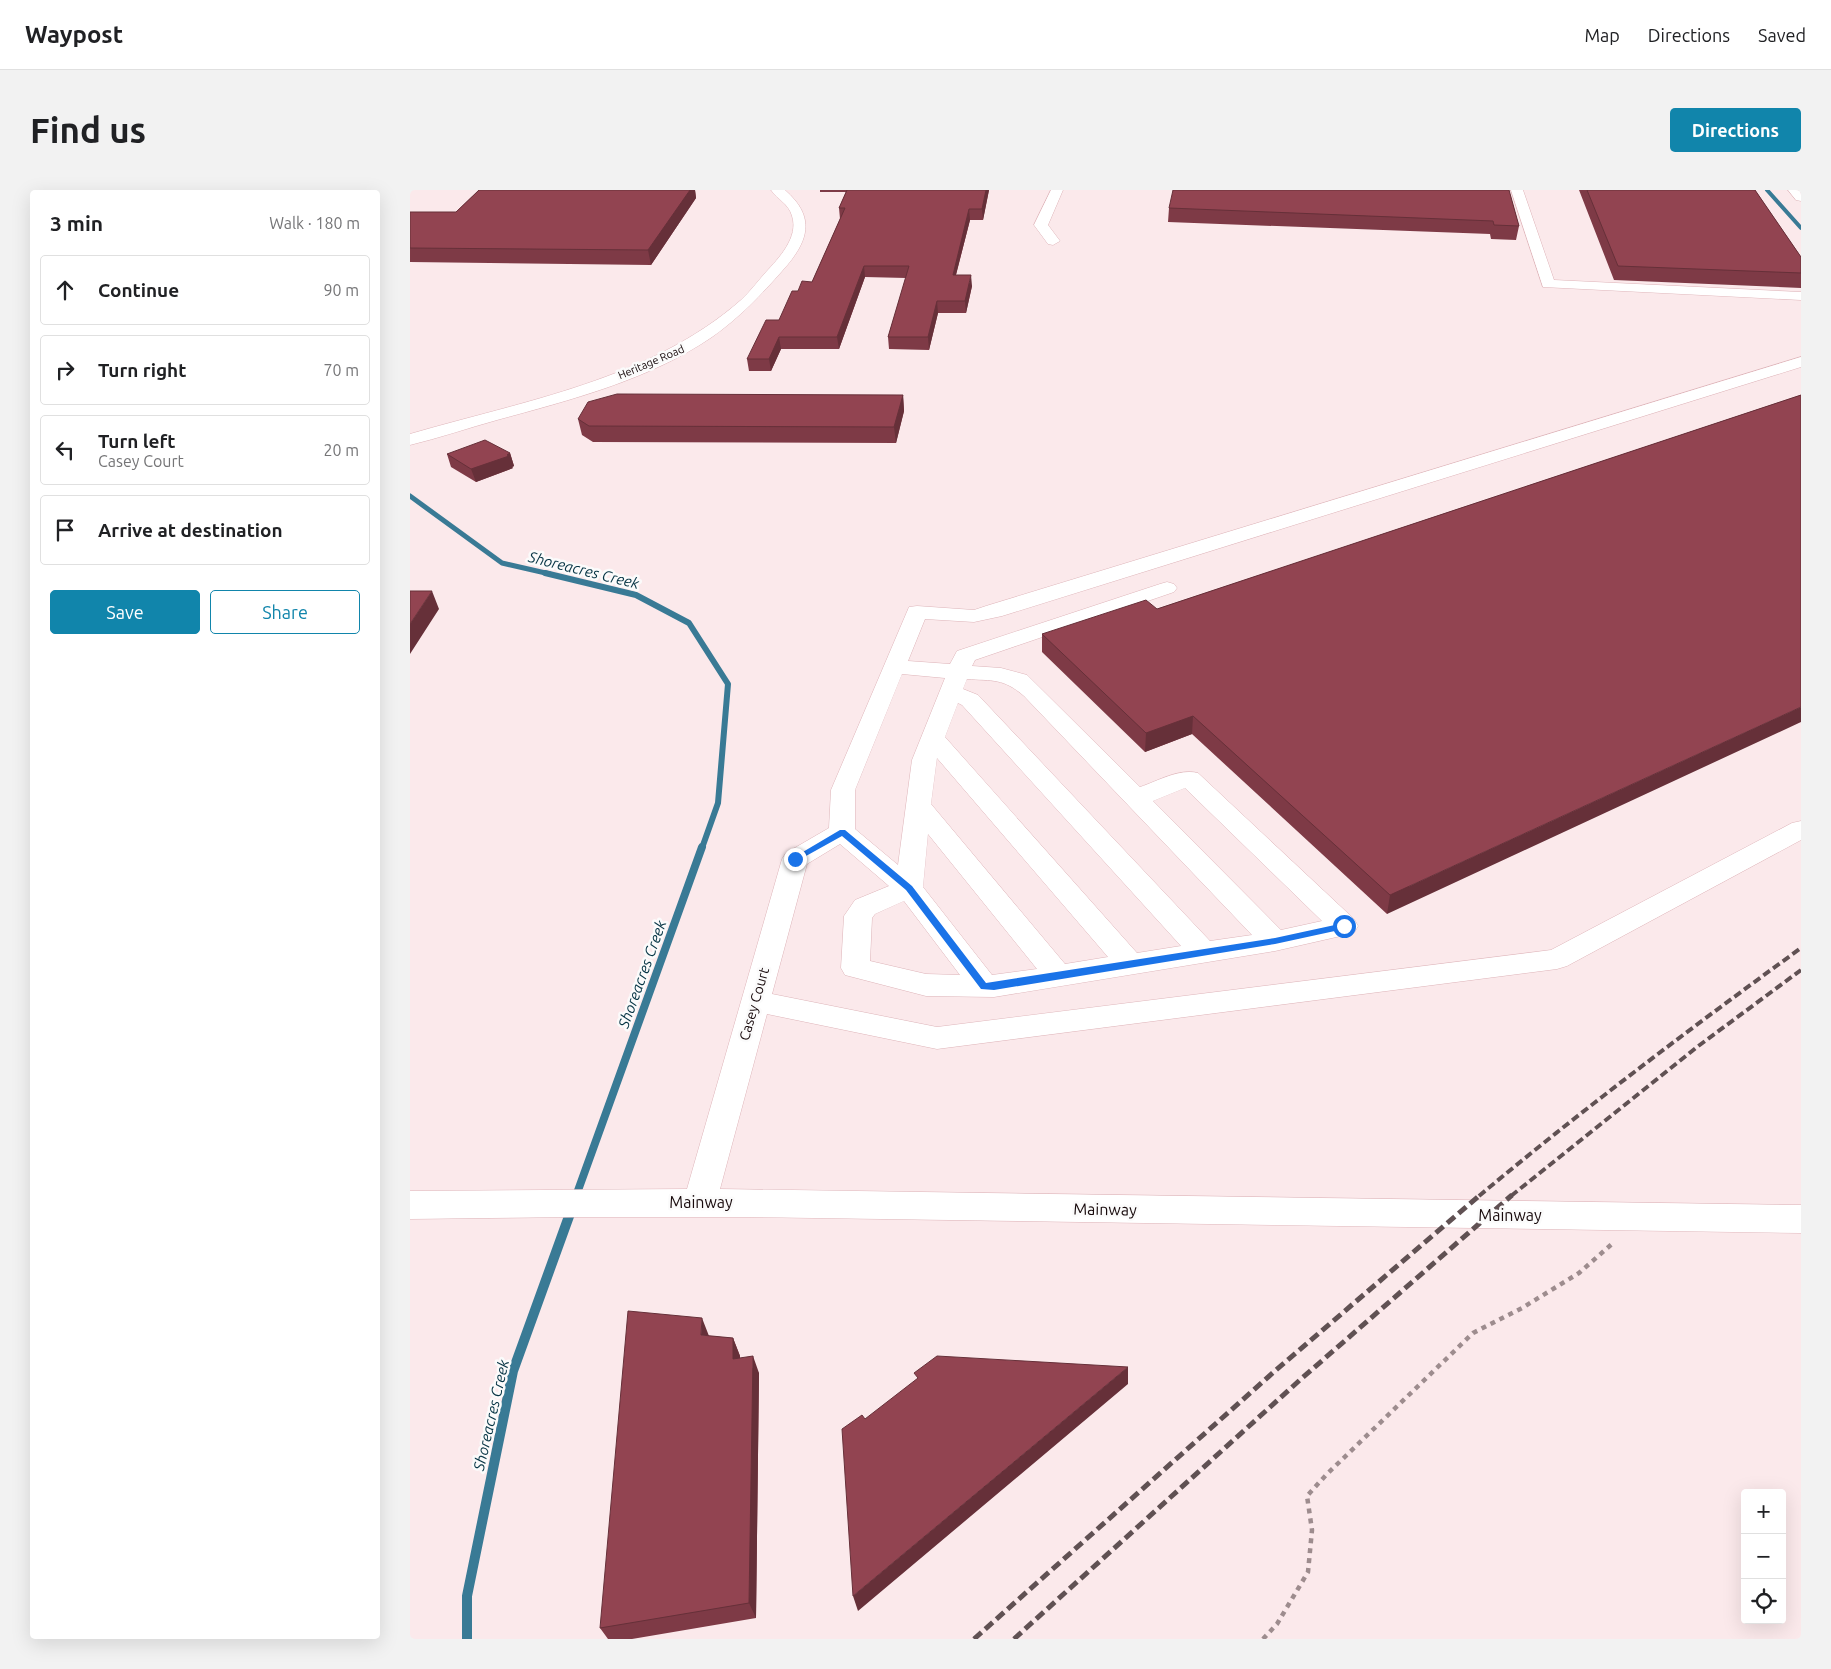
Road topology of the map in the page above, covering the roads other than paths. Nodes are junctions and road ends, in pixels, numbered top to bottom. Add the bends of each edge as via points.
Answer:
1 (777, 190) edge
2 (1057, 190) edge
3 (1517, 190) edge
4 (1794, 190) edge
5 (1801, 190) edge
6 (1801, 197) edge
7 (1053, 241) dead end
8 (1801, 296) edge
9 (1798, 365) edge
10 (414, 439) edge
11 (1168, 588) dead end
12 (895, 666) junction
13 (955, 682) junction
14 (932, 738) junction
15 (1136, 798) junction
16 (919, 806) junction
17 (1801, 829) edge
18 (842, 832) junction
19 (909, 888) junction
20 (1275, 941) junction
21 (1203, 952) junction
22 (1130, 964) junction
23 (1059, 976) junction
24 (984, 986) junction
25 (755, 1001) junction
26 (700, 1201) junction
27 (410, 1205) edge
28 (1801, 1219) edge

1 - 10 street, Heritage Road via 799,213 797,243 757,294 710,333 675,354 624,374 536,404
2 - 7 street via 1041,225
3 - 8 street via 1548,284
4 - 5 street
4 - 6 street
9 - 12 street via 994,611 974,616 917,612
11 - 13 street via 965,656
12 - 13 street
12 - 18 street via 843,790
13 - 14 street
13 - 15 street via 1001,675 1019,680
13 - 21 street
14 - 16 street via 924,760
14 - 22 street
15 - 20 street
15 - 20 street via 1189,778 1344,926
16 - 19 street
16 - 23 street
17 - 25 street via 1557,959 937,1038
18 - 19 street
18 - 25 street, Casey Court via 795,859
19 - 24 street
19 - 24 street via 866,907 858,916 855,968 926,986
20 - 21 street
21 - 22 street
22 - 23 street
23 - 24 street
25 - 26 street, Casey Court
26 - 27 street, Mainway via 515,1201
26 - 28 street, Mainway via 1454,1216

